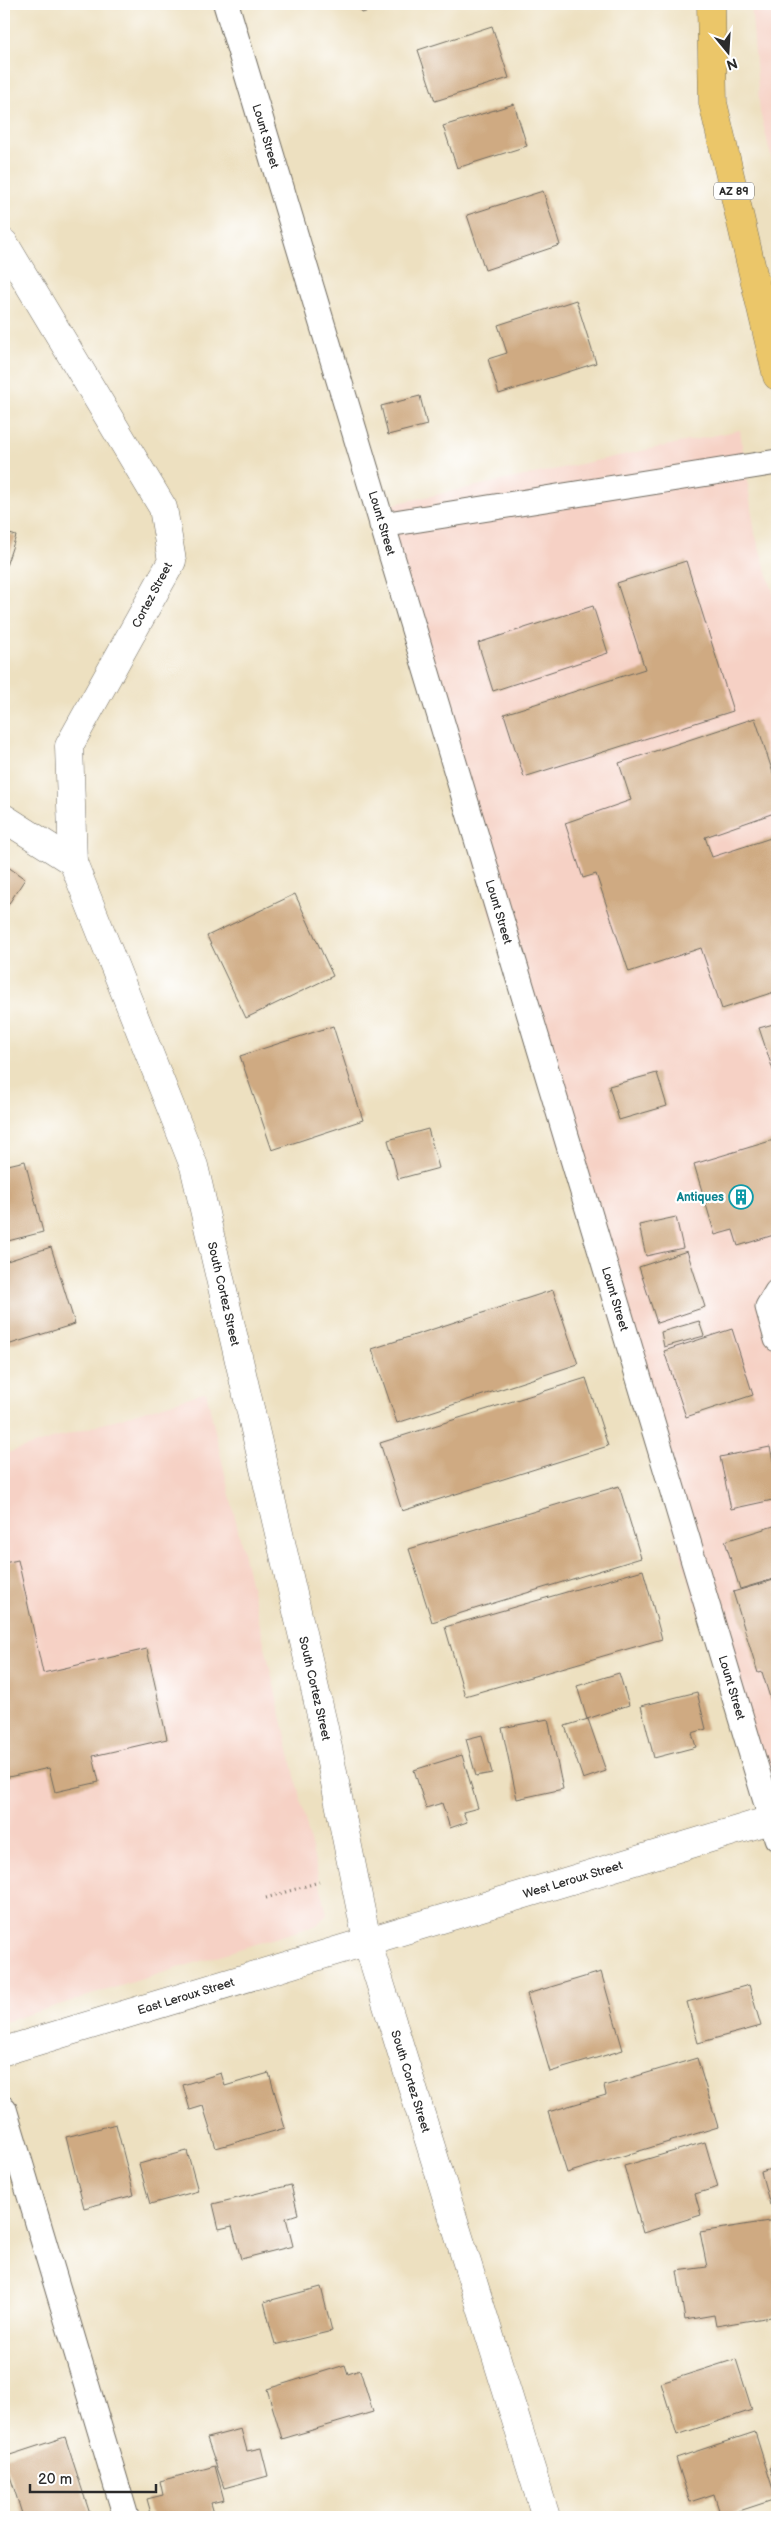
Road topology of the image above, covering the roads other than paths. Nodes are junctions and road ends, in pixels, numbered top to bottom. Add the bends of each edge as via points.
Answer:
1 (226, 4) edge
2 (711, 4) edge
3 (4, 243) edge
4 (777, 376) edge
5 (777, 462) edge
6 (382, 524) junction
7 (4, 818) edge
8 (73, 862) junction
9 (777, 1292) edge
10 (777, 1339) edge
11 (775, 1825) edge
12 (367, 1941) junction
13 (4, 2051) edge
14 (4, 2109) edge
15 (126, 2517) edge
16 (546, 2517) edge

1 - 6 lane, Lount Street
2 - 4 main road, AZ 89 via 713,103
3 - 8 street, Cortez Street via 163,508 172,561 69,746
5 - 6 lane
6 - 11 lane, Lount Street
7 - 8 street
8 - 12 street, South Cortez Street via 194,1166 324,1728
9 - 10 lane via 768,1307
11 - 12 street, West Leroux Street
12 - 13 street, East Leroux Street
12 - 16 street, South Cortez Street
14 - 15 lane

